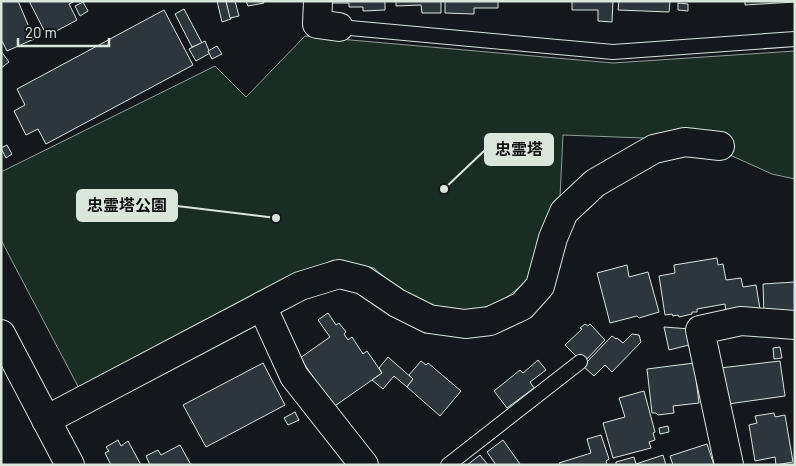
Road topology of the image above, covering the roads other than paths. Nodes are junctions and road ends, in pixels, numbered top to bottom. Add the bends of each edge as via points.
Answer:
1 (318, 1) edge
2 (339, 27) joint
3 (795, 39) edge
4 (720, 146) dead end
5 (262, 306) junction
6 (795, 325) edge
7 (1, 334) edge
8 (580, 362) dead end
9 (46, 420) junction
10 (70, 465) edge
11 (364, 465) edge
12 (448, 465) edge
13 (730, 465) edge

1 - 2 street via 317,24
2 - 3 lane via 613,52
4 - 5 street via 685,142 654,149 595,183 564,212 540,286 522,306 490,320 465,324 429,319 397,303 364,280 339,274 300,286
5 - 9 street
5 - 11 street via 294,376
6 - 13 street via 741,322 700,330
7 - 9 street
8 - 12 lane
9 - 10 street

